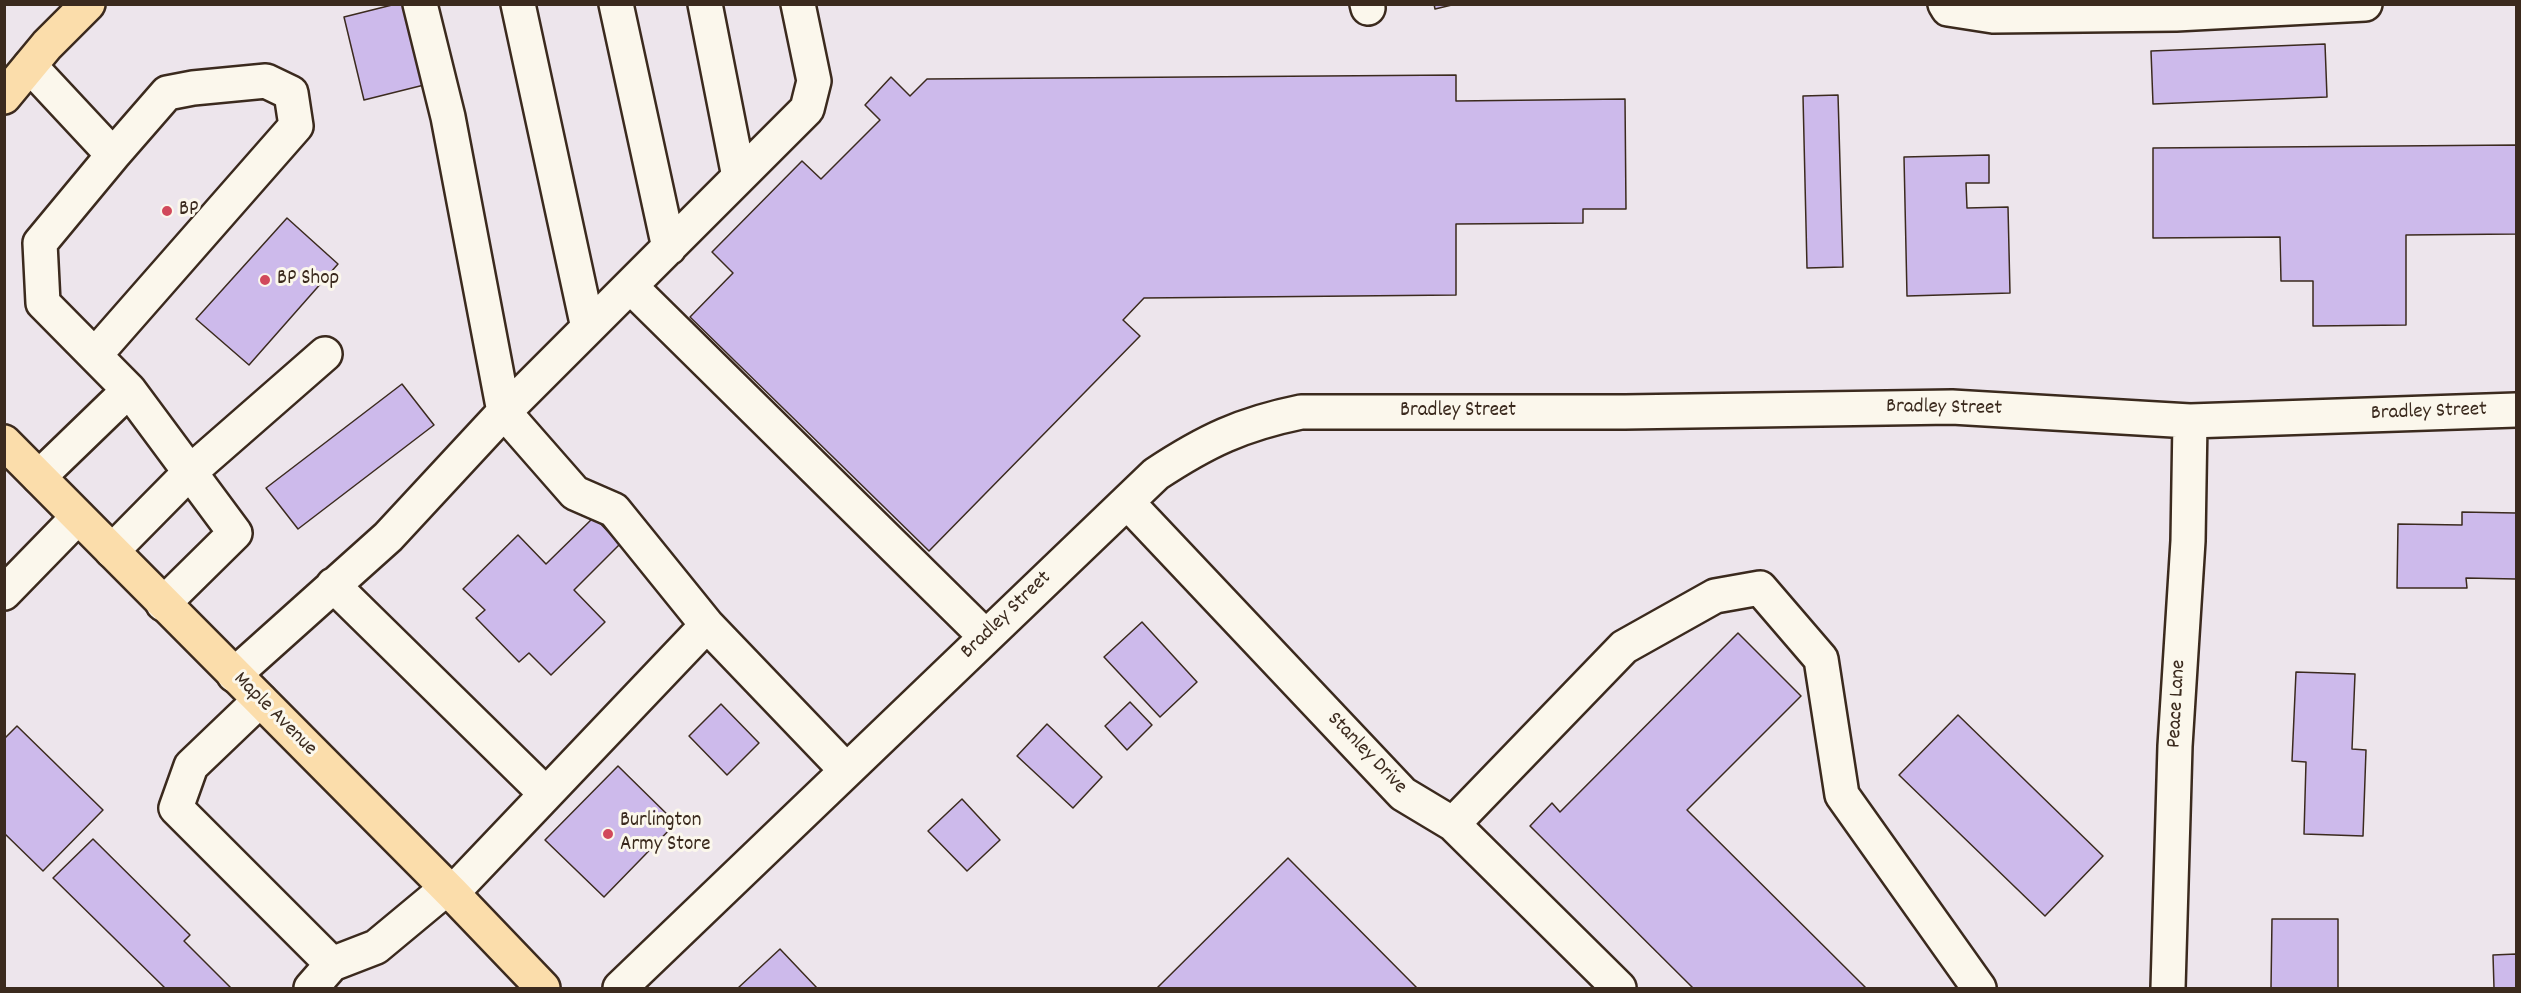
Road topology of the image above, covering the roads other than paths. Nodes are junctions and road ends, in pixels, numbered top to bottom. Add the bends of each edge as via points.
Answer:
1 (88, 4) edge
2 (420, 4) edge
3 (518, 4) edge
4 (616, 4) edge
5 (705, 4) edge
6 (798, 4) edge
7 (1945, 4) edge
8 (2365, 4) edge
9 (30, 66) junction
10 (4, 97) edge
11 (113, 155) junction
12 (739, 177) junction
13 (669, 248) junction
14 (632, 288) junction
15 (588, 328) junction
16 (325, 354) dead end
17 (95, 355) junction
18 (129, 390) junction
19 (2517, 410) edge
20 (504, 412) junction
21 (2190, 421) junction
22 (4, 442) edge
23 (190, 471) junction
24 (39, 477) junction
25 (1128, 503) junction
26 (78, 517) junction
27 (112, 551) junction
28 (333, 585) junction
29 (4, 593) edge
30 (163, 604) junction
31 (707, 625) junction
32 (986, 637) junction
33 (234, 675) junction
34 (260, 700) junction
35 (846, 770) junction
36 (546, 794) junction
37 (1453, 824) junction
38 (449, 890) junction
39 (322, 976) edge
40 (529, 984) edge
41 (620, 988) edge
42 (1619, 988) edge
43 (1979, 988) edge
44 (2168, 988) edge

1 - 9 main road
2 - 20 street via 448,117
3 - 15 street
4 - 13 street
5 - 12 street
6 - 12 street via 814,81 807,110
7 - 8 street via 1948,9 1993,16 2176,14
9 - 10 main road
9 - 11 street
11 - 17 street via 40,243 43,303
11 - 17 street via 167,93 266,81 291,93 296,126
12 - 13 street
13 - 14 street
14 - 15 street
14 - 32 street
15 - 20 street
16 - 23 street
17 - 18 street
18 - 23 street
18 - 24 street
19 - 21 street, Bradley Street
20 - 28 street via 388,537
20 - 31 street via 575,493 614,510
21 - 25 street, Bradley Street via 1952,407 1301,412 1269,418 1198,446 1156,474
21 - 44 street, Peace Lane
22 - 24 main road, Maple Avenue
23 - 27 street
23 - 30 street via 235,533
24 - 26 main road, Maple Avenue
25 - 32 street, Bradley Street
25 - 37 street, Stanley Drive via 1403,794
26 - 27 main road, Maple Avenue
26 - 29 street
27 - 30 main road, Maple Avenue
28 - 33 street
28 - 36 street
30 - 33 main road, Maple Avenue
31 - 35 street
31 - 36 street
32 - 35 street, Bradley Street
33 - 34 main road, Maple Avenue
34 - 38 main road, Maple Avenue
34 - 39 street via 191,766 176,808
35 - 41 street, Bradley Street
36 - 38 street
37 - 42 street, Stanley Drive
37 - 43 street via 1624,647 1715,596 1760,588 1821,659 1842,795
38 - 39 street via 376,947
38 - 40 main road, Maple Avenue

